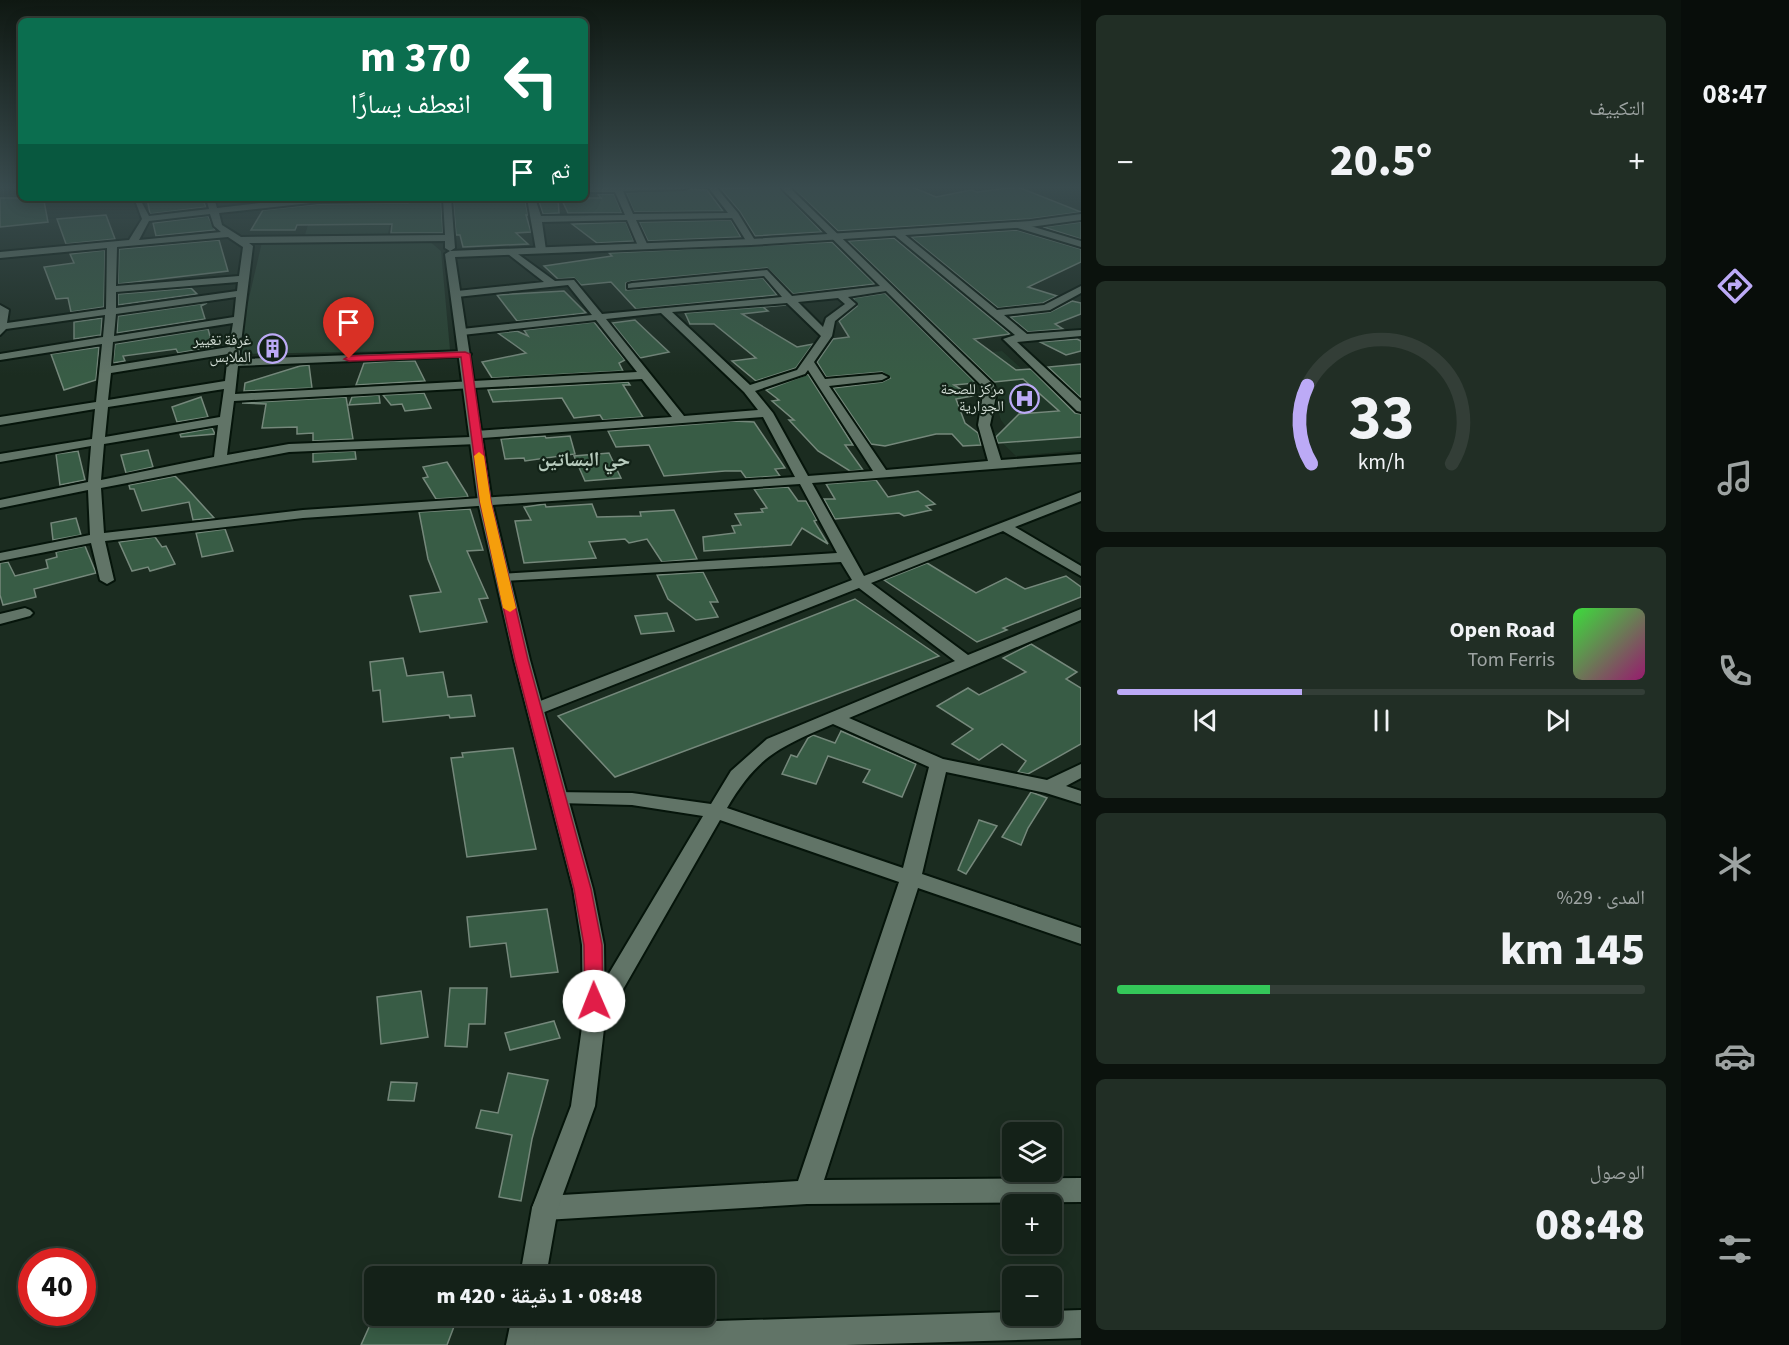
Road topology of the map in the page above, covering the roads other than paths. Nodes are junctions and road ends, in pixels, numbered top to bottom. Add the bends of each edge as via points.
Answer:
1 (65, 250) edge
2 (112, 250) edge
3 (247, 250) edge
4 (451, 250) edge
5 (488, 250) edge
6 (533, 250) edge
7 (847, 250) edge
8 (917, 250) edge
9 (511, 252) junction
10 (0, 255) edge
11 (243, 279) junction
12 (553, 284) junction
13 (632, 286) dead end
14 (887, 288) junction
15 (1081, 289) edge
16 (111, 290) junction
17 (242, 293) junction
18 (457, 294) junction
19 (840, 295) junction
20 (790, 300) junction
21 (0, 308) edge
22 (663, 310) junction
23 (111, 312) junction
24 (994, 313) junction
25 (598, 317) junction
26 (238, 319) junction
27 (0, 329) edge
28 (462, 332) junction
29 (1081, 333) edge
30 (827, 336) junction
31 (1024, 337) junction
32 (108, 340) junction
33 (234, 350) junction
34 (465, 354) junction
35 (0, 357) edge
36 (808, 362) junction
37 (232, 363) junction
38 (105, 370) junction
39 (645, 375) junction
40 (882, 377) dead end
41 (822, 383) junction
42 (230, 384) junction
43 (469, 385) junction
44 (748, 390) junction
45 (228, 398) junction
46 (102, 404) junction
47 (1081, 408) edge
48 (767, 413) junction
49 (225, 420) junction
50 (681, 420) junction
51 (0, 422) edge
52 (477, 437) junction
53 (98, 440) junction
54 (0, 458) edge
55 (1081, 458) edge
56 (220, 459) junction
57 (996, 465) junction
58 (882, 474) junction
59 (804, 480) junction
60 (94, 485) junction
61 (1081, 496) edge
62 (486, 502) junction
63 (0, 504) edge
64 (1004, 526) junction
65 (97, 538) junction
66 (0, 557) edge
67 (846, 557) junction
68 (1081, 572) edge
69 (503, 577) junction
70 (107, 580) dead end
71 (860, 582) junction
72 (25, 613) dead end
73 (1081, 614) edge
74 (0, 618) edge
75 (967, 662) junction
76 (536, 710) junction
77 (834, 718) junction
78 (939, 764) junction
79 (1081, 770) edge
80 (1049, 787) junction
81 (559, 797) junction
82 (1081, 798) edge
83 (716, 811) junction
84 (911, 877) junction
85 (1081, 936) edge
86 (594, 1020) junction
87 (1081, 1190) edge
88 (807, 1192) junction
89 (545, 1208) junction
90 (535, 1266) edge
91 (1081, 1324) edge
92 (523, 1334) edge

1 - 10 street
2 - 16 street
3 - 11 street
4 - 18 street
5 - 9 street
6 - 9 street
7 - 14 street
8 - 24 street
9 - 12 street
11 - 16 street
11 - 17 street
12 - 18 street
12 - 25 street via 571,282
13 - 20 street via 767,273
14 - 19 street
14 - 57 street via 990,387 992,398 984,418
15 - 24 street via 1046,308
16 - 23 street
17 - 23 street
17 - 26 street
18 - 28 street
19 - 20 street
19 - 30 street via 851,304 830,320
20 - 22 street
20 - 30 street
21 - 27 street via 4,310
22 - 25 street
22 - 44 street
23 - 27 street
23 - 32 street
24 - 31 street
25 - 28 street
25 - 39 street
26 - 32 street
26 - 33 street
28 - 34 street
29 - 31 street
30 - 36 street
31 - 47 street via 1008,339
32 - 35 street
32 - 38 street
33 - 37 street
33 - 38 street
34 - 37 street
34 - 43 street
36 - 41 street
36 - 44 street via 801,372
37 - 42 street
38 - 46 street
39 - 43 street
39 - 50 street
40 - 41 street
41 - 58 street
42 - 45 street
42 - 46 street
43 - 45 street
43 - 52 street
44 - 48 street
45 - 49 street
46 - 51 street
46 - 53 street
48 - 50 street
48 - 59 street
49 - 53 street
49 - 56 street
50 - 52 street
52 - 56 street via 289,448
52 - 62 street
53 - 54 street
53 - 60 street
55 - 57 street
56 - 60 street
57 - 58 street
58 - 59 street
59 - 62 street
59 - 67 street
60 - 63 street
60 - 65 street
61 - 64 street
62 - 65 street via 303,514
62 - 69 street
64 - 68 street
64 - 71 street
65 - 66 street
65 - 70 street
67 - 69 street
67 - 71 street
69 - 76 street
71 - 75 street
71 - 76 street
72 - 74 street
73 - 75 street
75 - 77 street
76 - 81 street
77 - 78 street
77 - 83 street via 773,743 737,775
78 - 80 street
78 - 84 street
79 - 80 street
80 - 82 street
81 - 83 street via 632,799
81 - 86 street via 593,945
83 - 84 street
83 - 86 street
84 - 85 street
84 - 88 street
86 - 89 street via 583,1106
87 - 88 street
88 - 89 street
89 - 90 street
91 - 92 street

